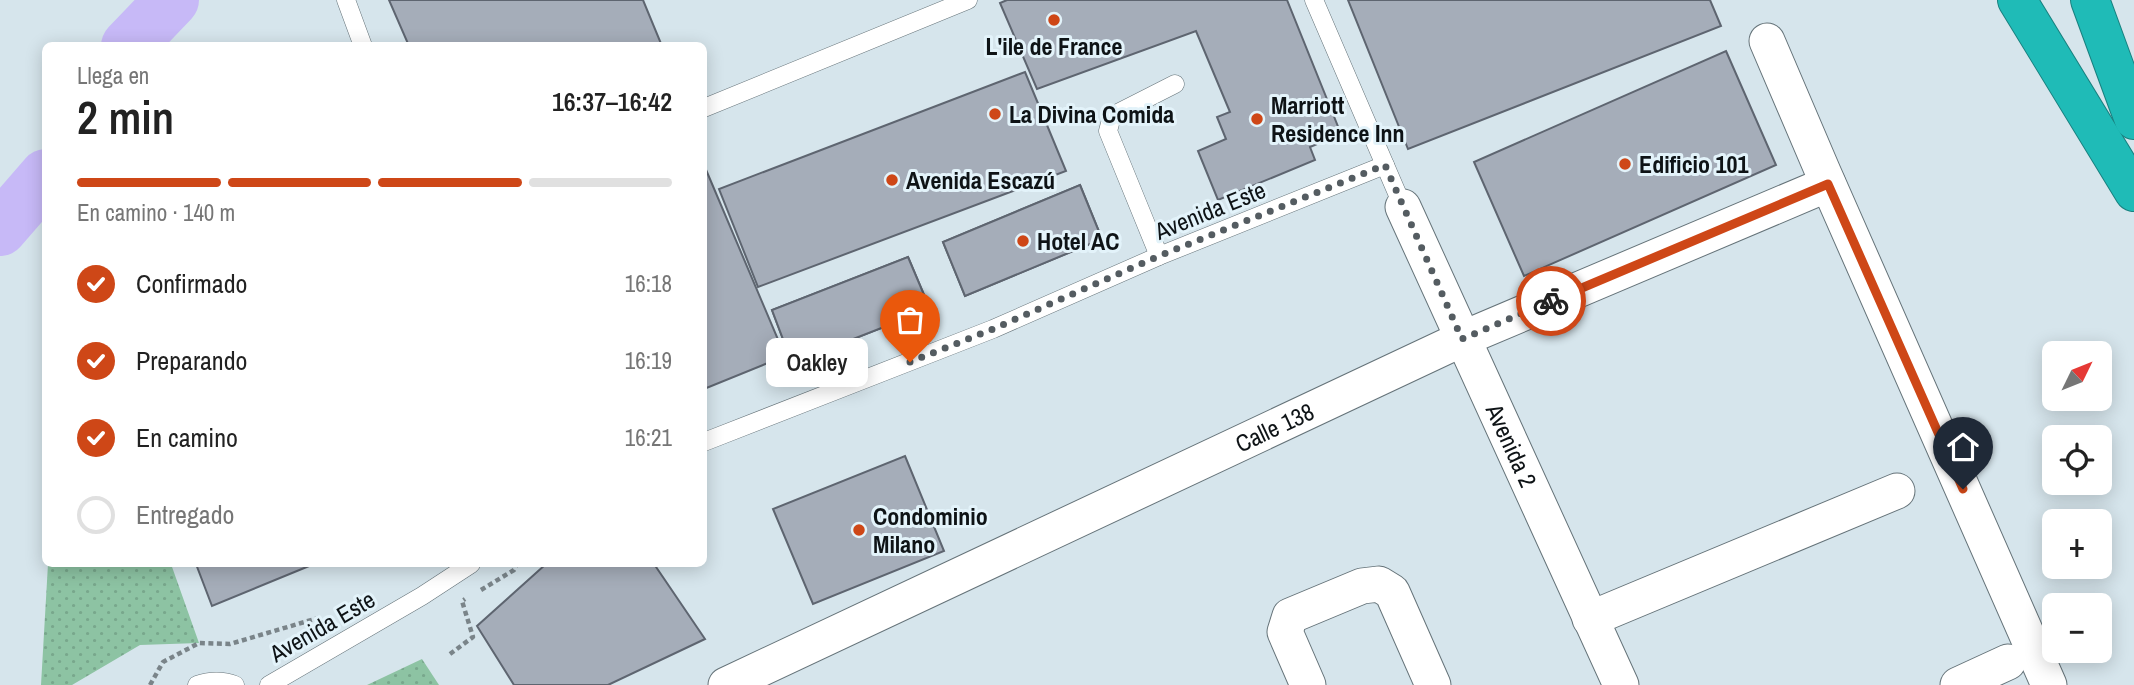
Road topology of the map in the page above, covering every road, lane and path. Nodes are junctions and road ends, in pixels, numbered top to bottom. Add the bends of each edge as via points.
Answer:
1 (346, 0) edge
2 (968, 0) edge
3 (1314, 0) edge
4 (2017, 0) edge
5 (2090, 0) edge
6 (1767, 41) dead end
7 (362, 42) edge
8 (1175, 85) dead end
9 (707, 107) edge
10 (2134, 120) edge
11 (1385, 165) junction
12 (1828, 184) junction
13 (2134, 192) edge
14 (1403, 207) joint
15 (1159, 256) junction
16 (1462, 339) junction
17 (707, 441) edge
18 (1897, 491) dead end
19 (466, 567) edge
20 (515, 567) edge
21 (318, 618) dead end
22 (1590, 618) junction
23 (450, 654) dead end
24 (2008, 662) dead end
25 (150, 685) edge
26 (197, 685) edge
27 (235, 685) edge
28 (269, 685) edge
29 (726, 685) edge
30 (1308, 685) edge
31 (1433, 685) edge
32 (1621, 685) edge
33 (1958, 685) edge
34 (2049, 685) edge

1 - 7 lane
2 - 9 lane
3 - 11 lane
4 - 13 highway
5 - 10 highway
6 - 12 street
8 - 15 lane via 1112,116 1108,131
11 - 14 lane
11 - 15 lane, Avenida Este
12 - 16 street, Calle 138
12 - 34 street
14 - 16 street, Avenida 2
15 - 17 lane, Avenida Este via 993,329
16 - 22 street, Avenida 2
16 - 29 street, Calle 138
18 - 22 street
19 - 28 lane, Avenida Este
20 - 23 path via 462,601 472,637
21 - 25 path via 230,644 199,643 163,662
22 - 32 street, Avenida 2
24 - 33 street
26 - 27 lane via 212,680
30 - 31 street via 1285,632 1290,617 1362,586 1379,584 1392,592

